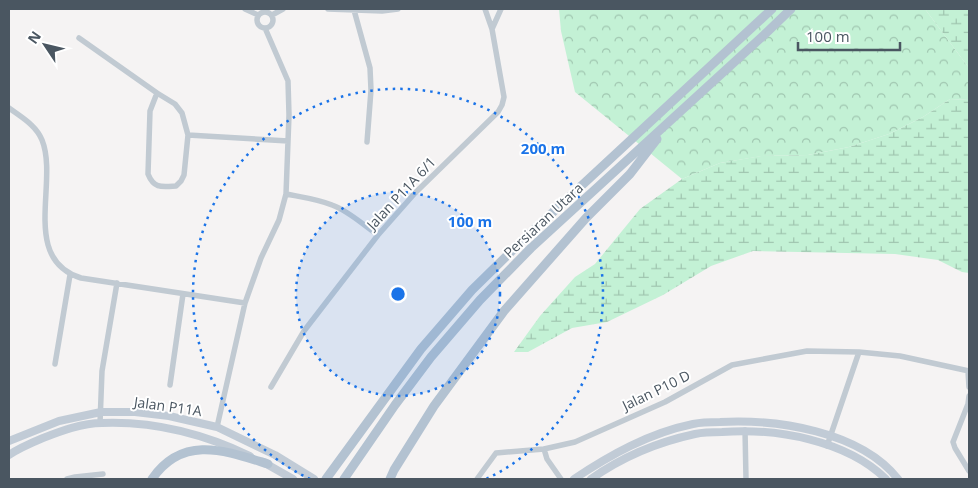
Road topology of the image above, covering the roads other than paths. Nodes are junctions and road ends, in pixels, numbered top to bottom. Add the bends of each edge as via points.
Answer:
1 (245, 9) edge
2 (283, 9) edge
3 (328, 9) edge
4 (398, 9) edge
5 (485, 9) edge
6 (501, 9) edge
7 (772, 9) edge
8 (790, 9) edge
9 (354, 10) edge
10 (258, 15) junction
11 (272, 15) junction
12 (265, 28) junction
13 (492, 29) junction
14 (79, 38) dead end
15 (157, 93) junction
16 (9, 108) edge
17 (671, 121) junction
18 (188, 135) junction
19 (288, 141) junction
20 (367, 142) dead end
21 (286, 194) junction
22 (378, 236) junction
23 (70, 275) junction
24 (117, 283) junction
25 (183, 294) junction
26 (245, 303) junction
27 (859, 352) junction
28 (55, 364) dead end
29 (969, 371) edge
30 (170, 385) dead end
31 (271, 387) dead end
32 (969, 387) edge
33 (969, 396) edge
34 (100, 412) junction
35 (100, 423) junction
36 (217, 427) junction
37 (745, 430) junction
38 (830, 436) junction
39 (9, 441) edge
40 (827, 446) junction
41 (544, 449) junction
42 (9, 455) edge
43 (268, 464) junction
44 (969, 471) edge
45 (103, 474) dead end
46 (67, 479) edge
47 (152, 479) edge
48 (293, 479) edge
49 (314, 479) edge
50 (326, 479) edge
51 (344, 479) edge
52 (390, 479) edge
53 (477, 479) edge
54 (561, 479) edge
55 (574, 479) edge
56 (591, 479) edge
57 (746, 479) edge
58 (886, 479) edge
59 (898, 479) edge

1 - 10 street
2 - 11 street
3 - 9 street
4 - 9 street
5 - 13 street, Jalan P11A 6/1
6 - 13 street
7 - 50 main road, Persiaran Utara via 472,290 421,349
8 - 17 main road, Persiaran Utara
9 - 20 street via 370,68
10 - 11 street via 262,12
10 - 12 street via 257,21
11 - 12 street via 273,21
12 - 19 street via 288,81
13 - 22 street, Jalan P11A 6/1 via 504,97 502,105
14 - 15 street
15 - 18 street via 175,104 182,113
15 - 18 street via 149,120 148,174 151,182 160,187 176,186 181,181
16 - 23 street via 34,128 41,139 46,164 45,224 49,251
17 - 51 main road, Persiaran Utara via 531,248 480,300 431,357
17 - 52 main road via 630,174 586,218 504,311 434,406
18 - 19 street
19 - 21 street
21 - 22 street via 334,205
21 - 26 street via 279,220 260,258
22 - 31 street, Jalan P11A 6/1 via 304,331
23 - 24 street
23 - 28 street
24 - 25 street
24 - 34 street via 102,371
25 - 26 street
25 - 30 street
26 - 36 street
27 - 29 street, Jalan P10 D via 900,356
27 - 38 street
27 - 41 street, Jalan P10 D via 807,350 732,365 665,402 575,442
29 - 32 street
33 - 44 street via 953,442
34 - 35 street
34 - 36 street, Jalan P11A via 169,416
34 - 39 street, Jalan P11A via 58,421
35 - 42 street, Jalan P11A via 61,431
35 - 43 street, Jalan P11A via 134,424 190,433 235,448
36 - 49 street, Jalan P11A via 275,455
37 - 40 street via 792,435
37 - 56 street via 696,434 643,449
37 - 57 street
38 - 40 street
38 - 55 street via 795,426 746,420 694,423 639,441
38 - 59 street via 862,450
40 - 58 street via 859,458
41 - 53 street, Jalan P10 D via 496,453
41 - 54 street
43 - 47 main road via 227,451 192,451 166,464
43 - 48 street, Jalan P11A
45 - 46 street

